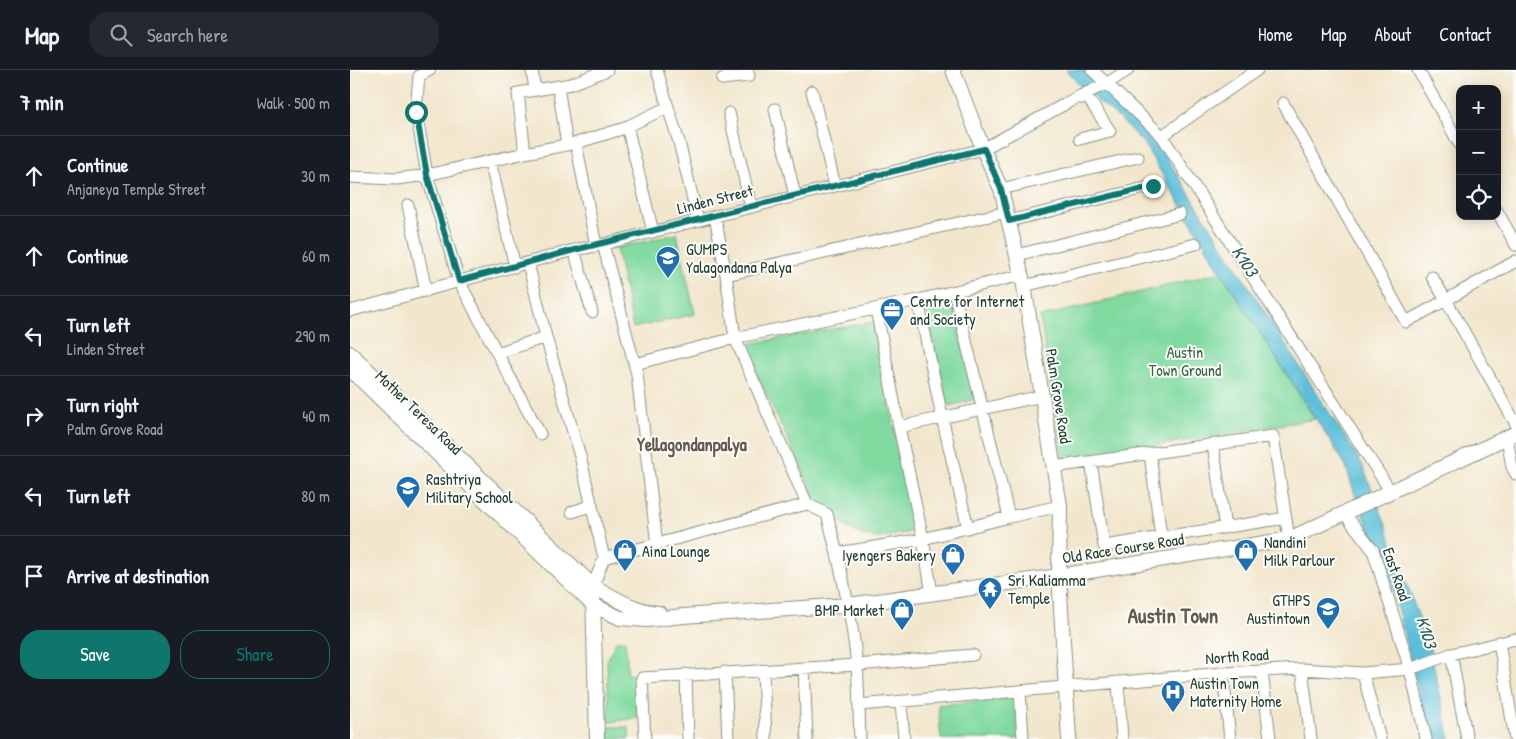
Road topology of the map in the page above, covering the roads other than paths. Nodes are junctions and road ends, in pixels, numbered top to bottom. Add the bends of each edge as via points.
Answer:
1 (532, 70) edge
2 (607, 70) edge
3 (657, 70) edge
4 (748, 70) edge
5 (953, 70) edge
6 (1092, 70) edge
7 (1128, 70) edge
8 (1257, 70) edge
9 (1418, 70) edge
10 (424, 72) edge
11 (722, 79) dead end
12 (1106, 84) junction
13 (558, 86) junction
14 (535, 90) junction
15 (812, 91) dead end
16 (1077, 97) junction
17 (1282, 103) dead end
18 (668, 107) junction
19 (775, 109) dead end
20 (729, 113) dead end
21 (628, 126) junction
22 (1162, 136) junction
23 (1456, 138) edge
24 (1080, 139) dead end
25 (571, 144) junction
26 (984, 149) junction
27 (525, 153) junction
28 (1138, 156) dead end
29 (490, 161) junction
30 (427, 175) junction
31 (350, 177) edge
32 (835, 186) junction
33 (1153, 186) dead end
34 (1001, 189) junction
35 (795, 196) junction
36 (408, 205) dead end
37 (751, 207) junction
38 (1180, 214) dead end
39 (715, 216) junction
40 (1008, 217) junction
41 (1501, 218) edge
42 (698, 220) junction
43 (653, 232) junction
44 (1196, 244) dead end
45 (600, 245) junction
46 (1516, 245) edge
47 (574, 250) junction
48 (1018, 254) junction
49 (1516, 261) edge
50 (528, 263) junction
51 (515, 267) junction
52 (726, 275) junction
53 (1432, 277) dead end
54 (1023, 280) junction
55 (459, 281) junction
56 (426, 291) junction
57 (954, 292) junction
58 (918, 300) junction
59 (1446, 300) junction
60 (876, 310) junction
61 (350, 312) edge
62 (592, 312) dead end
63 (546, 337) junction
64 (735, 338) junction
65 (350, 353) edge
66 (497, 353) junction
67 (635, 364) junction
68 (350, 369) edge
69 (1042, 396) junction
70 (984, 408) junction
71 (942, 418) junction
72 (1516, 424) edge
73 (899, 427) junction
74 (540, 434) dead end
75 (1511, 435) edge
76 (1213, 445) junction
77 (1150, 454) junction
78 (1091, 462) junction
79 (1053, 467) junction
80 (1516, 474) edge
81 (1390, 492) junction
82 (807, 504) junction
83 (592, 505) junction
84 (1060, 506) junction
85 (572, 512) dead end
86 (1345, 514) junction
87 (1009, 517) junction
88 (1286, 518) junction
89 (968, 528) junction
90 (1225, 528) junction
91 (1161, 537) junction
92 (923, 539) junction
93 (1289, 539) junction
94 (657, 545) junction
95 (838, 553) junction
96 (604, 558) junction
97 (1059, 576) junction
98 (594, 586) junction
99 (932, 594) junction
100 (593, 605) junction
101 (848, 605) junction
102 (683, 616) junction
103 (1516, 639) edge
104 (1500, 642) junction
105 (973, 654) dead end
106 (1451, 654) junction
107 (857, 664) junction
108 (804, 668) junction
109 (1302, 669) junction
110 (1410, 669) junction
111 (762, 670) junction
112 (1262, 671) junction
113 (725, 672) junction
114 (1223, 673) junction
115 (1363, 673) junction
116 (686, 674) junction
117 (1118, 682) junction
118 (1067, 686) junction
119 (1020, 691) junction
120 (901, 702) junction
121 (859, 705) junction
122 (597, 739) edge
123 (645, 739) edge
124 (688, 739) edge
125 (728, 739) edge
126 (766, 739) edge
127 (807, 739) edge
128 (860, 739) edge
129 (904, 739) edge
130 (1023, 739) edge
131 (1069, 739) edge
132 (1122, 739) edge
133 (1230, 739) edge
134 (1270, 739) edge
135 (1311, 739) edge
136 (1380, 739) edge
137 (1426, 739) edge
138 (1467, 739) edge
139 (1515, 739) edge

1 - 14 street
2 - 13 street
3 - 18 street
4 - 11 street via 749,76
5 - 26 street, Palm Grove Road
6 - 12 street
7 - 12 street
8 - 22 street
9 - 23 street
10 - 30 street via 416,112
12 - 16 street, Linden Street
12 - 22 street
13 - 14 street
13 - 25 street
14 - 27 street via 518,93
15 - 32 street
16 - 24 street via 1088,98 1110,131
16 - 26 street, Linden Street
17 - 59 street via 1406,322
18 - 21 street
18 - 42 street
19 - 35 street
20 - 37 street
21 - 25 street
21 - 43 street
22 - 81 street
25 - 27 street
25 - 45 street
26 - 32 street, Linden Street
26 - 34 street, Palm Grove Road
27 - 29 street
28 - 34 street
29 - 30 street
29 - 51 street
30 - 31 street via 396,179
30 - 55 street
32 - 35 street, Linden Street
33 - 40 street
34 - 40 street, Palm Grove Road
35 - 37 street, Linden Street
36 - 56 street
37 - 39 street, Linden Street
38 - 48 street
39 - 42 street, Linden Street
39 - 52 street
40 - 48 street, Palm Grove Road
40 - 52 street
41 - 46 street
42 - 43 street, Linden Street
43 - 45 street, Linden Street
44 - 54 street
45 - 47 street, Linden Street
45 - 67 street
47 - 50 street, Linden Street
47 - 62 street
48 - 54 street, Palm Grove Road
49 - 59 street
50 - 51 street, Linden Street
50 - 63 street
51 - 55 street, Linden Street
52 - 64 street
53 - 59 street
54 - 57 street
54 - 69 street, Palm Grove Road
55 - 56 street, Linden Street
55 - 66 street
56 - 61 street, Linden Street
57 - 58 street
57 - 70 street
58 - 60 street
58 - 71 street
59 - 72 street
60 - 64 street
60 - 73 street
63 - 66 street
63 - 83 street
64 - 67 street
64 - 82 street
65 - 98 street, Mother Teresa Road
66 - 74 street
67 - 94 street
68 - 100 street, Mother Teresa Road
69 - 70 street
69 - 79 street, Palm Grove Road
70 - 71 street
70 - 87 street
71 - 73 street
71 - 89 street
73 - 92 street
75 - 80 street via 1512,467
75 - 81 street, Old Race Course Road
76 - 77 street
76 - 88 street via 1273,436
76 - 90 street
77 - 78 street
77 - 91 street
78 - 79 street
78 - 91 street via 1104,546
79 - 84 street, Palm Grove Road
81 - 86 street, Old Race Course Road
82 - 94 street
82 - 95 street via 827,514
83 - 85 street
83 - 96 street
84 - 87 street
84 - 97 street, Palm Grove Road
86 - 93 street, Old Race Course Road
86 - 110 street, East Road via 1374,550
87 - 89 street
88 - 90 street
88 - 93 street
89 - 92 street
90 - 91 street
92 - 95 street
92 - 99 street
93 - 97 street, Old Race Course Road
94 - 96 street
95 - 101 street
96 - 98 street
97 - 99 street, Old Race Course Road
97 - 118 street, Palm Grove Road
98 - 100 street
98 - 102 street, Mother Teresa Road via 622,603 649,612
99 - 101 street, Old Race Course Road
100 - 102 street, Mother Teresa Road via 620,618 647,620
100 - 122 street
101 - 102 street, Old Race Course Road
101 - 107 street
103 - 104 street, North Road
104 - 106 street, North Road
104 - 139 street
105 - 107 street
106 - 110 street, North Road
106 - 138 street
107 - 108 street
107 - 121 street
108 - 111 street
108 - 127 street
109 - 112 street, North Road
109 - 115 street, North Road
109 - 135 street
110 - 115 street, North Road
110 - 137 street, East Road
111 - 113 street
111 - 126 street
112 - 114 street, North Road
112 - 134 street
113 - 116 street
113 - 125 street
114 - 117 street, North Road
114 - 133 street
115 - 136 street
116 - 123 street via 642,678
116 - 124 street
117 - 118 street, North Road
117 - 132 street
118 - 119 street, North Road
118 - 131 street, Palm Grove Road
119 - 120 street, North Road
119 - 130 street
120 - 121 street, North Road
120 - 129 street
121 - 128 street

